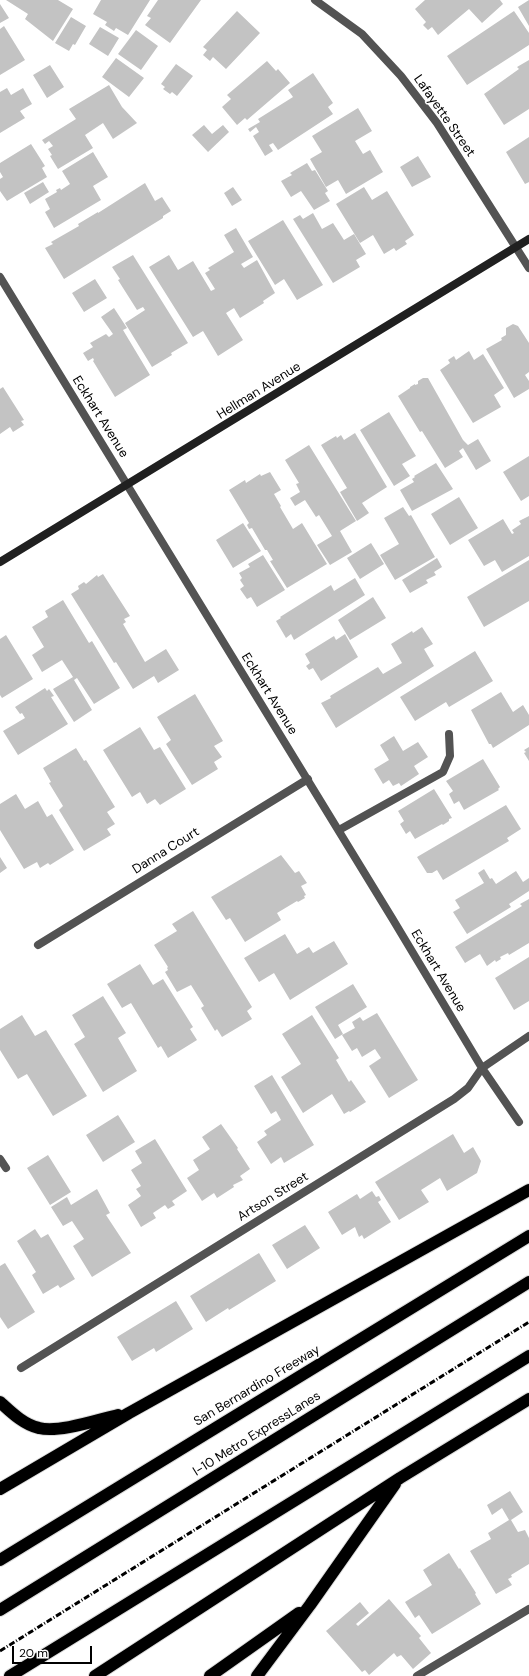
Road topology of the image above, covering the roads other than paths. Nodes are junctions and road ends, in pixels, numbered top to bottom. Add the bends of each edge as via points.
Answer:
1 (315, 0) edge
2 (529, 239) edge
3 (517, 247) junction
4 (529, 268) edge
5 (0, 277) edge
6 (129, 485) junction
7 (0, 562) edge
8 (449, 734) dead end
9 (308, 779) junction
10 (339, 830) junction
11 (38, 945) dead end
12 (529, 1036) edge
13 (482, 1068) junction
14 (518, 1122) dead end
15 (0, 1159) edge
16 (6, 1168) dead end
17 (529, 1190) edge
18 (529, 1236) edge
19 (529, 1282) edge
20 (529, 1356) edge
21 (21, 1368) dead end
22 (529, 1399) edge
23 (0, 1402) edge
24 (129, 1413) junction
25 (400, 1478) junction
26 (0, 1489) edge
27 (0, 1560) edge
28 (310, 1605) junction
29 (529, 1609) edge
30 (0, 1610) edge
31 (10, 1676) edge
32 (95, 1676) edge
33 (210, 1676) edge
34 (257, 1676) edge
35 (417, 1676) edge

1 - 3 street, Lafayette Street via 362,34 401,76 437,123
2 - 3 street, Hellman Avenue
3 - 4 street, Lafayette Street
3 - 6 street, Hellman Avenue
5 - 6 street, Eckhart Avenue
6 - 7 street, Hellman Avenue
6 - 9 street, Eckhart Avenue
8 - 10 street via 450,756 443,772
9 - 10 street, Eckhart Avenue
9 - 11 street, Danna Court
10 - 13 street, Eckhart Avenue
12 - 13 street, Artson Street
13 - 14 street, Eckhart Avenue
13 - 21 street, Artson Street via 468,1088 454,1099
15 - 16 street
17 - 24 highway
18 - 27 highway, San Bernardino Freeway
19 - 30 highway, I-10 Metro ExpressLanes
20 - 31 highway
22 - 25 highway
23 - 24 highway via 21,1420 38,1428 53,1430
24 - 26 highway
25 - 28 highway
25 - 32 highway
28 - 33 highway
28 - 34 highway
29 - 35 street

